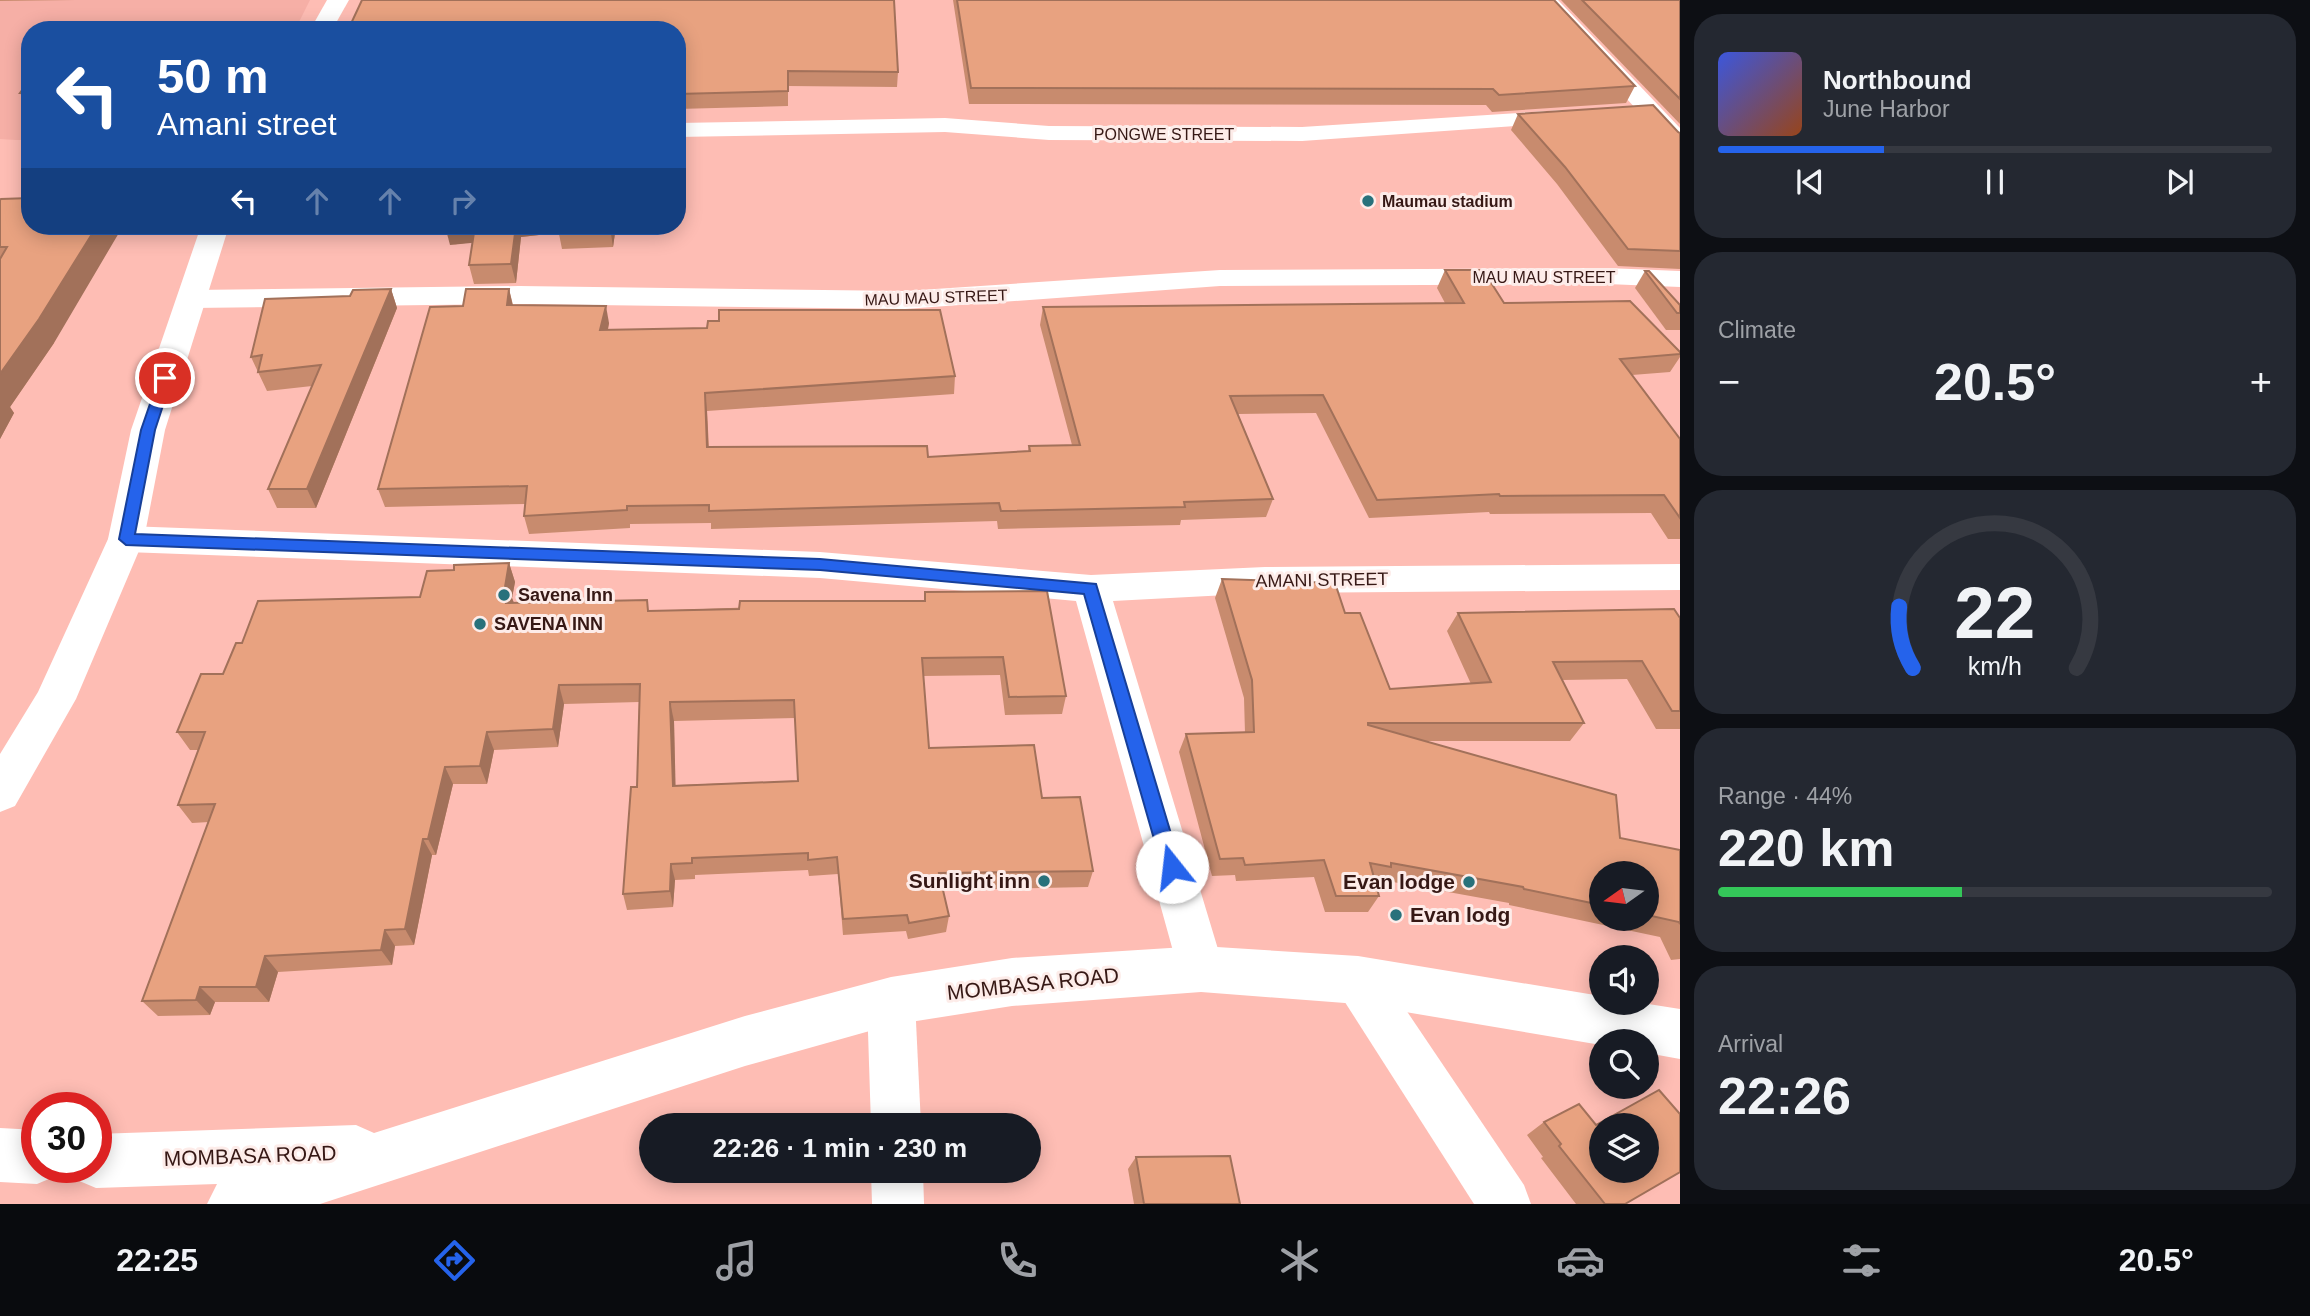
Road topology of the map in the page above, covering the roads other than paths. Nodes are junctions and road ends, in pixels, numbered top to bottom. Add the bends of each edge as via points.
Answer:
1 (338, 0) edge
2 (1546, 0) edge
3 (326, 21) edge
4 (1651, 111) junction
5 (1623, 113) edge
6 (1581, 116) edge
7 (686, 130) edge
8 (1680, 142) edge
9 (212, 235) edge
10 (1676, 292) edge
11 (191, 299) junction
12 (126, 539) junction
13 (1680, 577) edge
14 (1091, 589) junction
15 (0, 793) edge
16 (1201, 969) junction
17 (1358, 980) junction
18 (891, 1001) junction
19 (1680, 1034) edge
20 (896, 1113) edge
21 (404, 1150) junction
22 (0, 1155) edge
23 (21, 1156) edge
24 (112, 1160) edge
25 (897, 1183) edge
26 (235, 1204) edge
27 (898, 1204) edge
28 (1506, 1204) edge

1 - 3 main road
2 - 4 street
4 - 5 street
4 - 8 street
6 - 7 street, PONGWE STREET via 1302,134 1049,133 945,125
9 - 11 main road
10 - 11 street, MAU MAU STREET via 1648,278 1220,278 905,300 519,295
11 - 12 main road via 148,430
12 - 14 street, AMANI STREET via 820,565
12 - 15 main road via 55,699
13 - 14 street, AMANI STREET via 1265,580
14 - 16 street
16 - 17 main road, MOMBASA ROAD
16 - 18 main road, MOMBASA ROAD via 1012,982
17 - 19 main road, MOMBASA ROAD
17 - 28 street
18 - 20 street
18 - 21 main road, MOMBASA ROAD via 744,1041
21 - 24 main road, MOMBASA ROAD
21 - 26 main road, MOMBASA ROAD
22 - 23 main road
25 - 27 street

